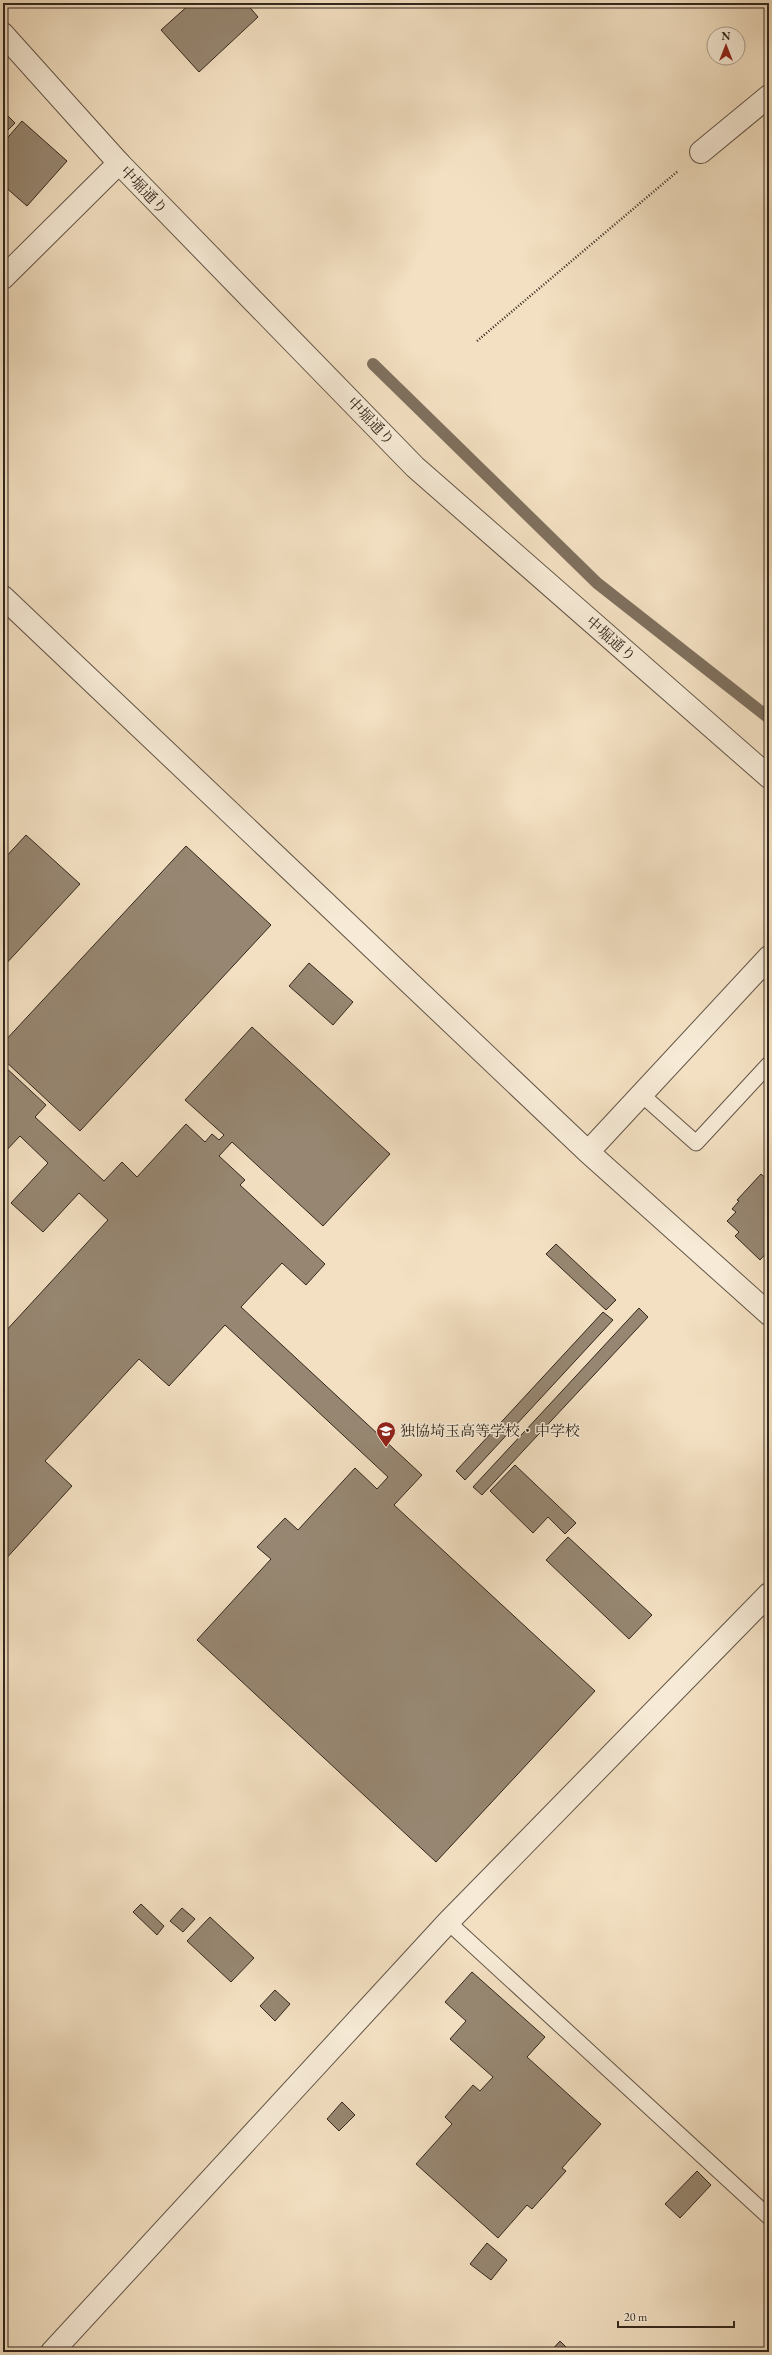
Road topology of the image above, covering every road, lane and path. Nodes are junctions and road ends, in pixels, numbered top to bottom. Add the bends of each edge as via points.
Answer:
1 (3, 34) edge
2 (769, 96) edge
3 (701, 152) joint
4 (119, 163) junction
5 (3, 278) edge
6 (477, 341) dead end
7 (3, 597) edge
8 (769, 777) edge
9 (769, 958) edge
10 (769, 1064) edge
11 (641, 1094) junction
12 (588, 1152) junction
13 (765, 1304) edge
14 (769, 1594) edge
15 (448, 1922) junction
16 (769, 2218) edge
17 (52, 2352) edge

1 - 4 street, 中堀通り
2 - 3 street
3 - 6 path
4 - 5 street
4 - 8 street, 中堀通り via 415,467
7 - 12 street
9 - 11 street
10 - 11 lane via 696,1143
11 - 12 street
12 - 13 street
14 - 15 street
15 - 16 lane
15 - 17 street

